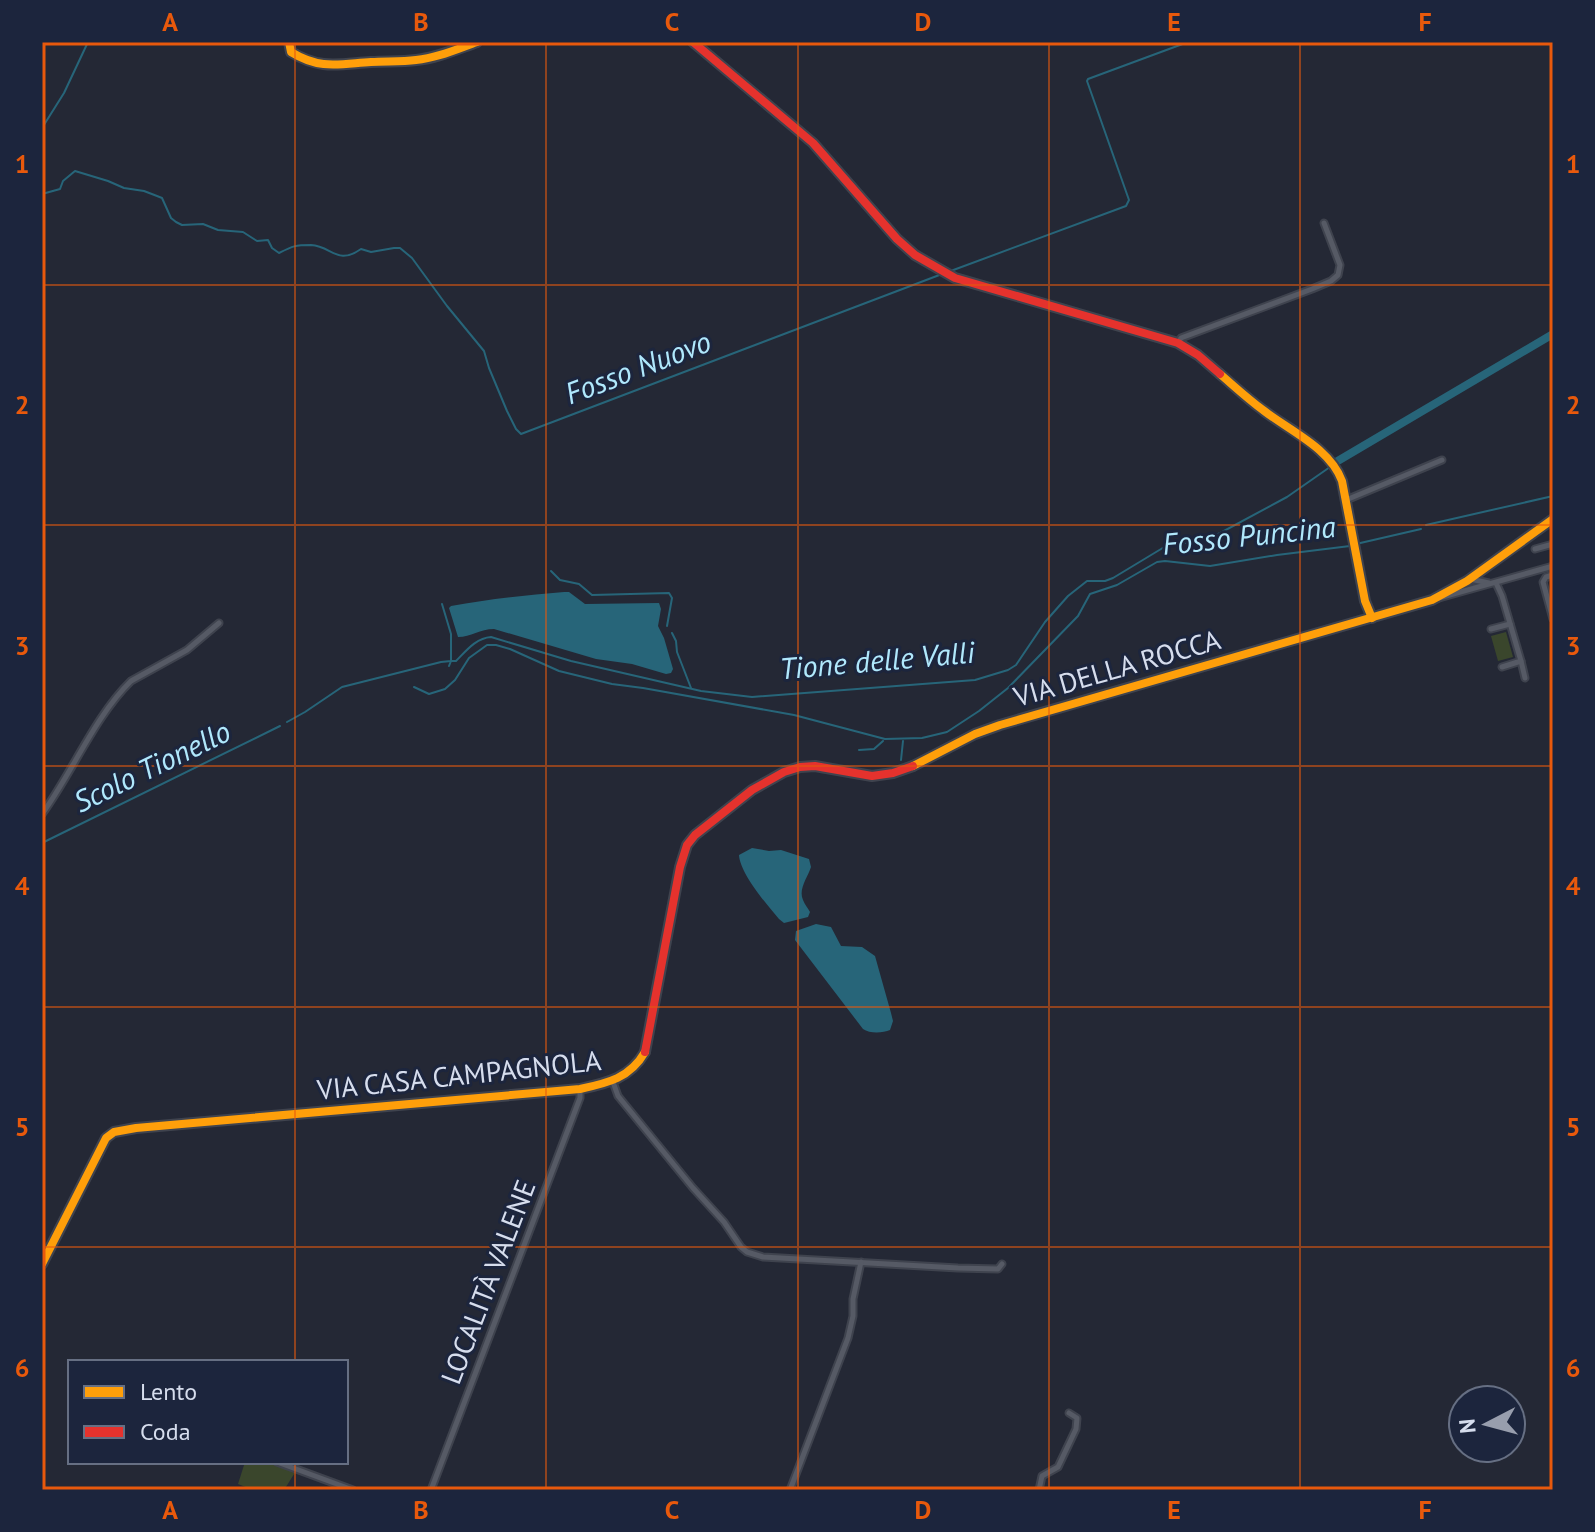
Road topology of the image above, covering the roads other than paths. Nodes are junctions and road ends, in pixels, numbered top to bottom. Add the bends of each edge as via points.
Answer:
1 (289, 42) edge
2 (477, 42) edge
3 (693, 42) edge
4 (1324, 223) dead end
5 (1178, 343) junction
6 (1442, 460) dead end
7 (1345, 500) junction
8 (1553, 519) edge
9 (1553, 544) edge
10 (1535, 549) dead end
11 (1553, 566) edge
12 (1484, 568) junction
13 (1553, 575) edge
14 (1469, 580) junction
15 (1498, 582) junction
16 (1479, 587) junction
17 (1438, 598) junction
18 (1372, 618) junction
19 (1553, 619) edge
20 (219, 623) dead end
21 (1510, 624) junction
22 (1491, 629) dead end
23 (1521, 661) junction
24 (1502, 667) dead end
25 (1525, 678) dead end
26 (42, 814) edge
27 (695, 835) joint
28 (613, 1082) junction
29 (580, 1089) junction
30 (861, 1262) junction
31 (42, 1264) edge
32 (1002, 1264) dead end
33 (1069, 1413) dead end
34 (282, 1464) edge
35 (353, 1490) edge
36 (431, 1490) edge
37 (790, 1490) edge
38 (1039, 1490) edge

1 - 2 street via 297,56 334,67 424,59
3 - 5 street via 813,143 897,239 936,269
4 - 5 street via 1340,265 1331,281
5 - 7 street via 1333,462
6 - 7 street
7 - 18 street
8 - 12 street, VIA DELLA ROCCA
9 - 10 street
11 - 15 street
12 - 14 street, VIA DELLA ROCCA
12 - 15 street via 1484,579
13 - 19 street via 1543,582
14 - 15 street
14 - 16 street via 1469,586
14 - 17 street, VIA DELLA ROCCA
15 - 16 street
15 - 21 street
16 - 17 street
17 - 18 street, VIA DELLA ROCCA
18 - 27 street, VIA DELLA ROCCA via 988,728 895,772 861,776 819,766 787,769
20 - 26 street via 187,650 124,688
21 - 22 street
21 - 23 street
23 - 24 street
23 - 25 street
27 - 28 street, VIA CASA CAMPAGNOLA via 680,867 645,1053 631,1072
28 - 29 street, VIA CASA CAMPAGNOLA
28 - 30 street via 618,1096 747,1252
29 - 31 street, VIA CASA CAMPAGNOLA via 114,1132 106,1138
29 - 36 street, LOCALITÀ VALENE
30 - 32 street via 986,1269
30 - 37 street via 848,1338
33 - 38 street via 1077,1418 1076,1429 1058,1467 1042,1476
34 - 35 street

